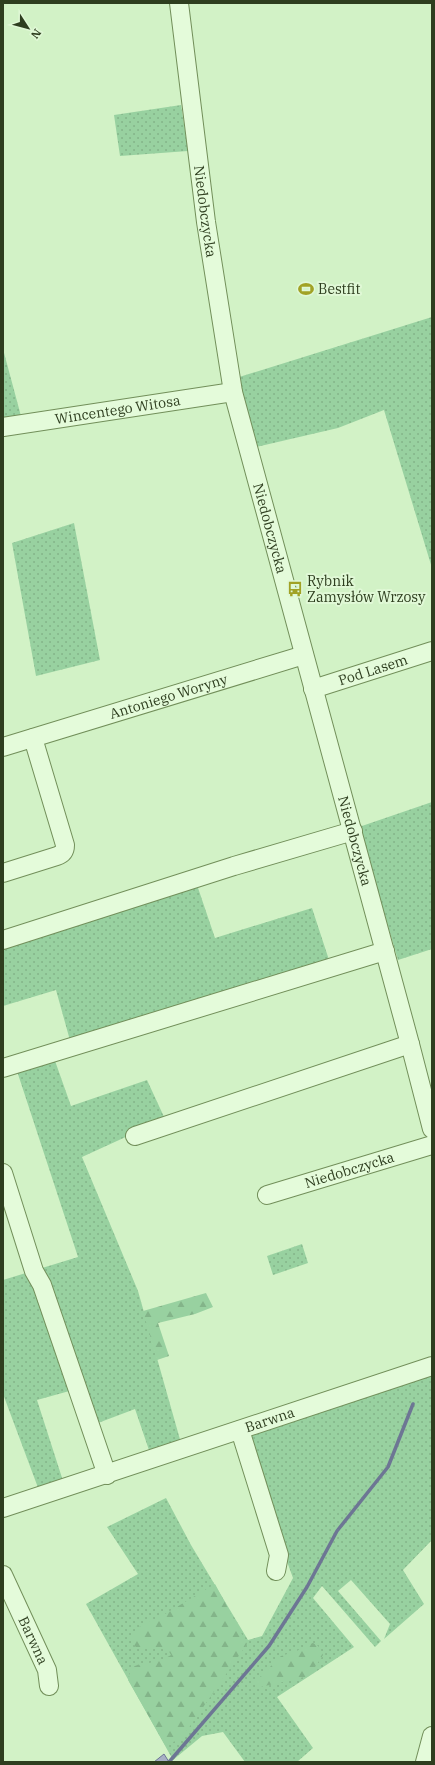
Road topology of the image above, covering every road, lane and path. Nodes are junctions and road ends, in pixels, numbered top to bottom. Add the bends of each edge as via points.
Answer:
1 (179, 3) edge
2 (233, 392) junction
3 (3, 427) edge
4 (432, 651) edge
5 (304, 655) junction
6 (313, 689) junction
7 (33, 738) junction
8 (3, 747) edge
9 (352, 831) junction
10 (3, 874) edge
11 (3, 940) edge
12 (385, 951) junction
13 (410, 1044) junction
14 (3, 1068) edge
15 (430, 1108) edge
16 (432, 1129) edge
17 (135, 1136) dead end
18 (432, 1145) edge
19 (3, 1173) edge
20 (267, 1195) dead end
21 (432, 1366) edge
22 (240, 1430) junction
23 (107, 1474) junction
24 (3, 1508) edge
25 (276, 1571) dead end
26 (3, 1575) edge
27 (49, 1686) dead end
28 (432, 1736) edge
29 (424, 1762) edge

1 - 2 street, Niedobczycka via 206,222
2 - 3 street, Wincentego Witosa
2 - 5 street, Niedobczycka
4 - 6 street, Pod Lasem
5 - 6 street, Niedobczycka
5 - 7 street, Antoniego Woryny
6 - 9 street, Niedobczycka
7 - 8 street, Antoniego Woryny
7 - 10 street via 65,849 57,856
9 - 11 street
9 - 12 street, Niedobczycka
12 - 13 street, Niedobczycka
12 - 14 street
13 - 15 street, Niedobczycka
13 - 17 street
15 - 16 street, Niedobczycka
18 - 20 street, Niedobczycka
19 - 23 street via 34,1271 42,1285
21 - 22 street, Barwna
22 - 23 street, Barwna
22 - 25 street via 279,1555
23 - 24 street, Barwna
26 - 27 street, Barwna via 47,1670
28 - 29 street

